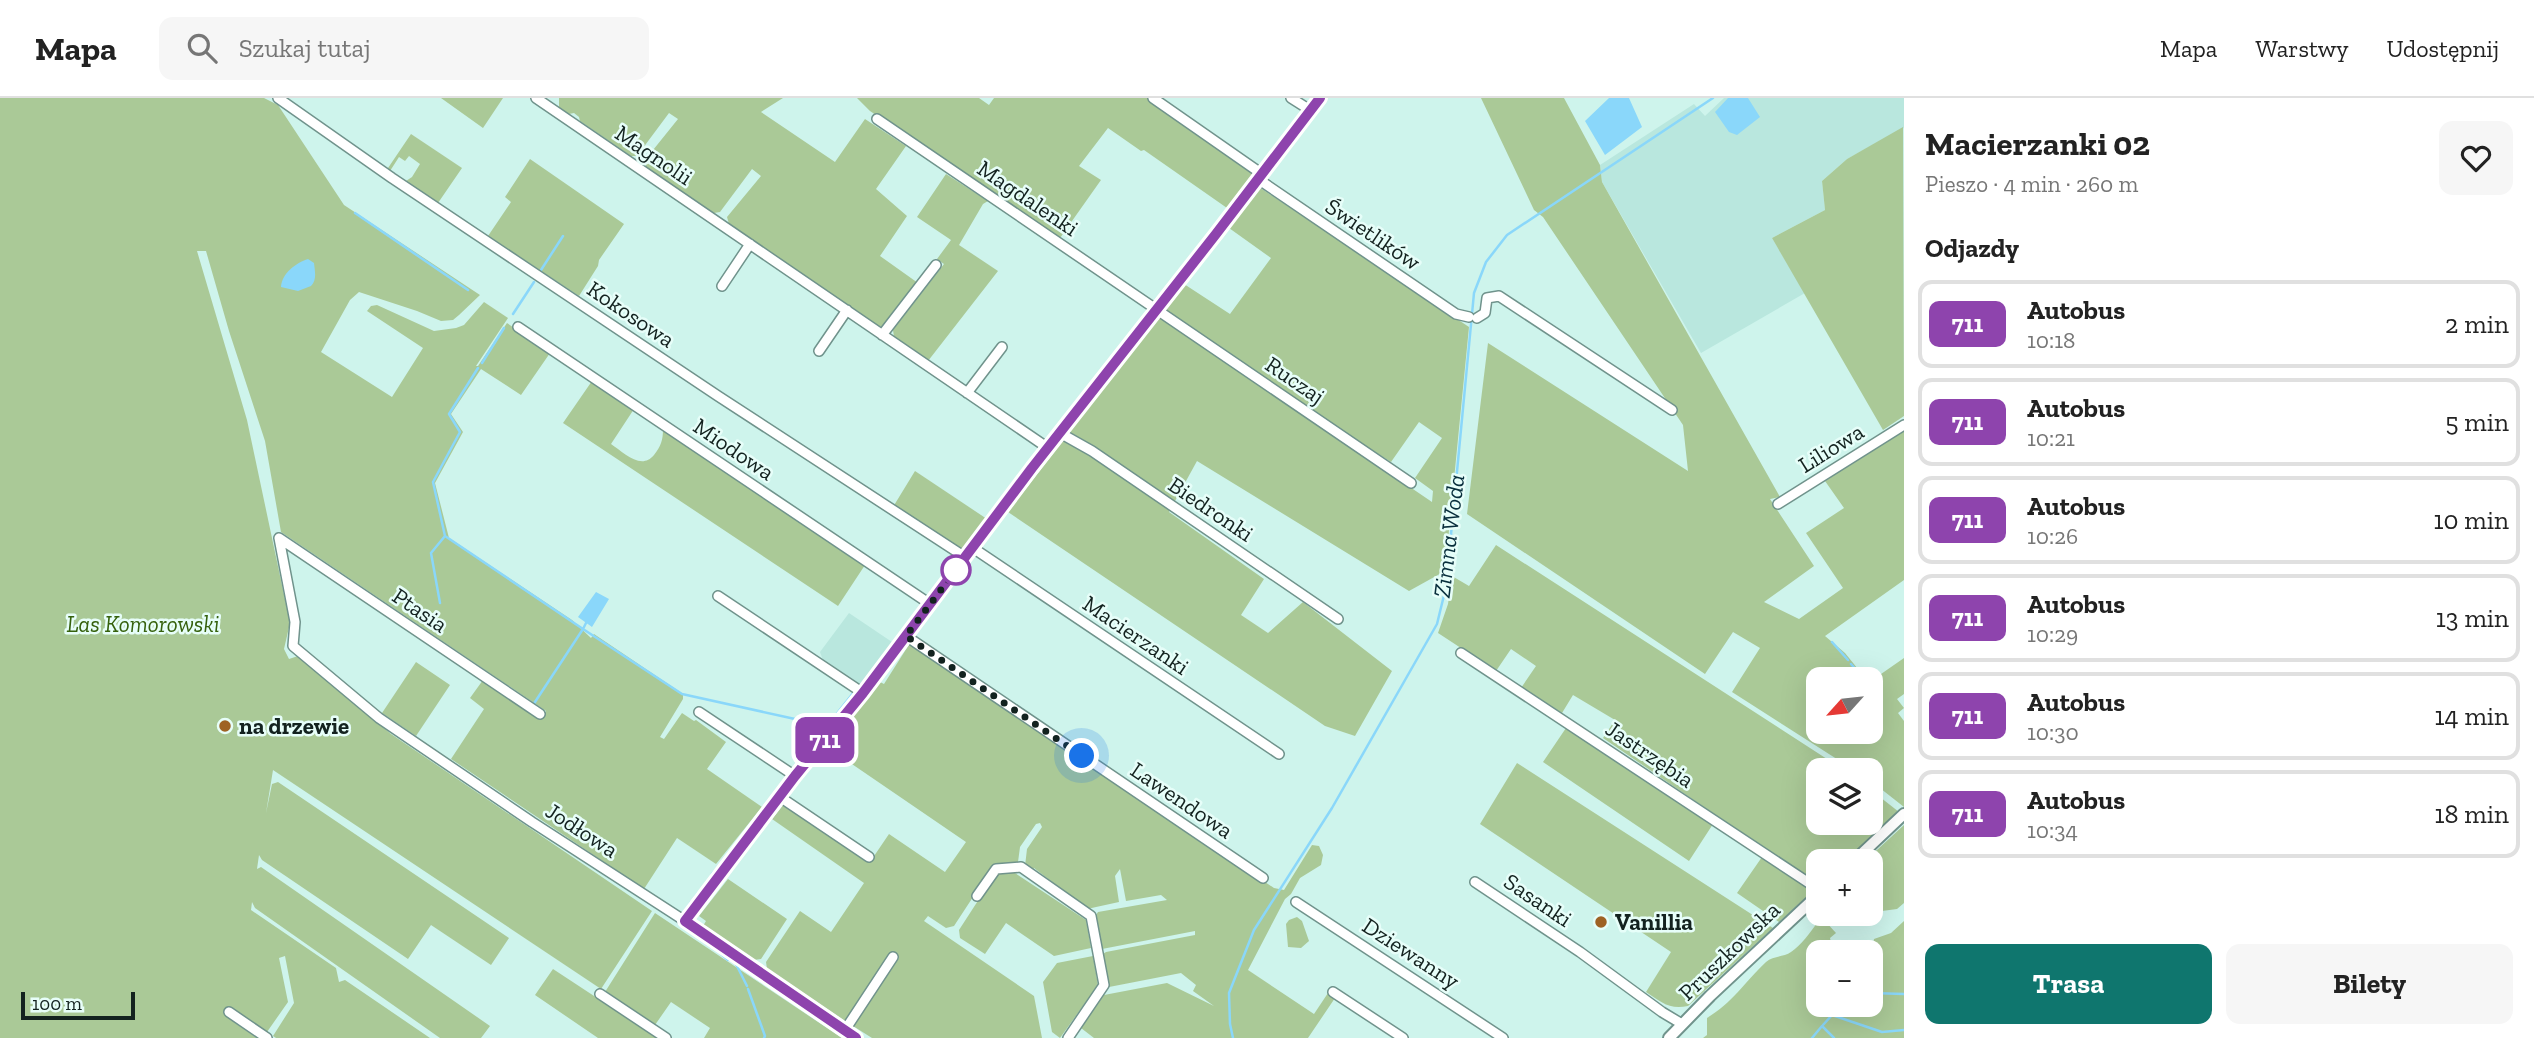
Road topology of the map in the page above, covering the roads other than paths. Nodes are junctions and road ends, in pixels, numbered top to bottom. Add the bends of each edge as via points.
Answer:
1 (278, 98) edge
2 (536, 98) edge
3 (1153, 98) edge
4 (1292, 98) edge
5 (1320, 98) edge
6 (1310, 110) junction
7 (877, 119) dead end
8 (1260, 176) junction
9 (750, 244) junction
10 (936, 265) dead end
11 (722, 286) dead end
12 (1157, 309) junction
13 (847, 310) junction
14 (518, 327) dead end
15 (882, 335) junction
16 (1002, 347) dead end
17 (819, 351) dead end
18 (967, 393) junction
19 (1672, 410) dead end
20 (1904, 425) edge
21 (1060, 433) junction
22 (1048, 448) junction
23 (1411, 483) dead end
24 (1779, 504) dead end
25 (973, 548) junction
26 (965, 558) junction
27 (718, 596) dead end
28 (930, 604) junction
29 (1338, 619) dead end
30 (906, 636) junction
31 (293, 646) joint
32 (1461, 653) dead end
33 (863, 693) junction
34 (699, 712) dead end
35 (540, 714) dead end
36 (1279, 754) dead end
37 (795, 776) junction
38 (779, 797) junction
39 (1904, 814) edge
40 (1867, 849) edge
41 (869, 857) dead end
42 (1263, 878) dead end
43 (1806, 881) edge
44 (1475, 882) dead end
45 (977, 896) dead end
46 (1296, 902) dead end
47 (1806, 906) edge
48 (685, 921) junction
49 (893, 957) dead end
50 (1333, 992) dead end
51 (600, 994) dead end
52 (229, 1013) dead end
53 (1682, 1024) junction
54 (845, 1030) junction
55 (267, 1038) edge
56 (666, 1038) edge
57 (856, 1038) edge
58 (1068, 1038) edge
59 (1403, 1038) edge
60 (1503, 1038) edge
61 (1669, 1038) edge

1 - 26 street, Kokosowa
2 - 9 street, Magnolii
3 - 8 street, Świetlików
4 - 6 street
5 - 6 street
6 - 8 street
7 - 12 street, Magdalenki
8 - 12 street
8 - 19 street, Świetlików via 1456,314 1473,317 1485,313 1487,298 1499,296
9 - 11 street
9 - 13 street, Magnolii
10 - 15 street
12 - 21 street
12 - 23 street, Ruczaj
13 - 15 street, Magnolii
13 - 17 street
14 - 28 street, Miodowa
15 - 18 street, Magnolii
16 - 18 street
18 - 22 street, Magnolii
20 - 24 street, Liliowa
21 - 22 street
21 - 29 street, Biedronki
22 - 25 street
25 - 26 street
25 - 36 street, Macierzanki
26 - 28 street
27 - 33 street
28 - 30 street
30 - 33 street
30 - 42 street, Lawendowa
31 - 35 street, Ptasia via 295,622 279,538
31 - 48 street, Jodłowa via 379,718
32 - 43 street, Jastrzębia
33 - 37 street
34 - 37 street
37 - 38 street
38 - 41 street
38 - 48 street
39 - 40 street
44 - 53 street, Sasanki
45 - 58 street via 996,869 1021,867 1091,916 1104,985
46 - 60 street, Dziewanny
47 - 53 street, Pruszkowska
48 - 54 street, Jodłowa
49 - 54 street
50 - 59 street
51 - 56 street
52 - 55 street
53 - 61 street, Pruszkowska
54 - 57 street, Jodłowa

